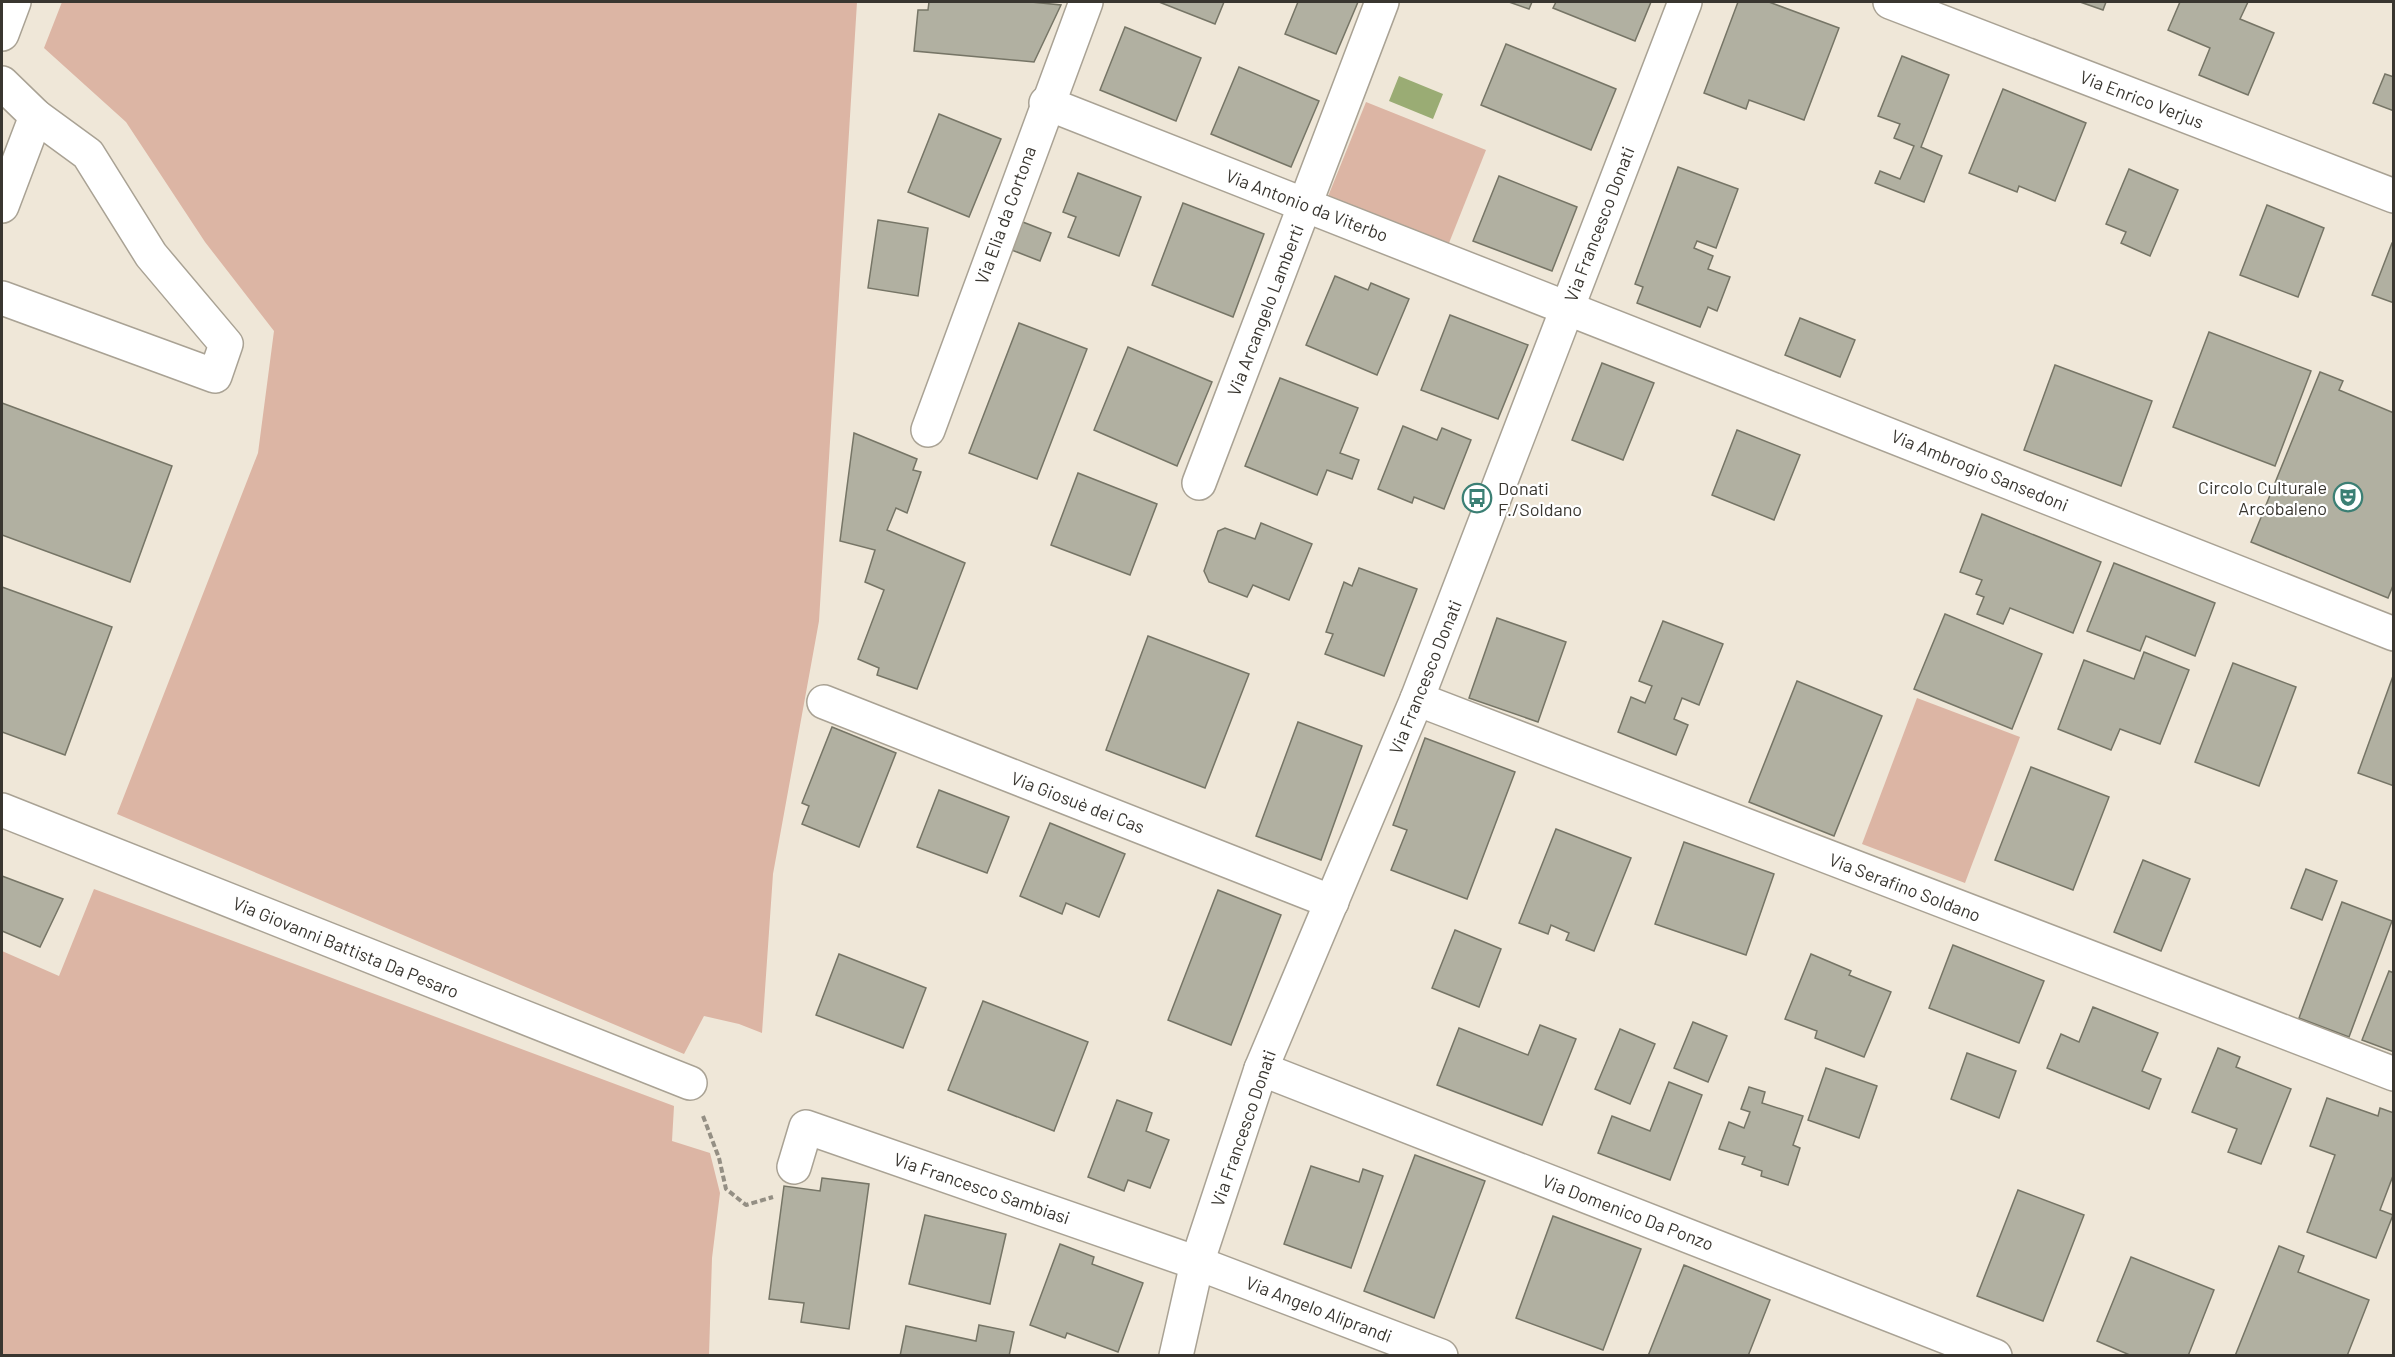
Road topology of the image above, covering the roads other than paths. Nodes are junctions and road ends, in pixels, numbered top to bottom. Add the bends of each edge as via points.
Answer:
1 (1086, 2) edge
2 (1382, 2) edge
3 (1685, 2) edge
4 (1890, 2) edge
5 (2, 83) edge
6 (1046, 103) junction
7 (36, 116) junction
8 (2394, 196) edge
9 (1305, 204) junction
10 (2, 206) edge
11 (2, 298) edge
12 (1568, 307) junction
13 (928, 430) dead end
14 (1199, 483) dead end
15 (2394, 634) edge
16 (1417, 699) junction
17 (824, 702) dead end
18 (2, 810) edge
19 (1332, 902) junction
20 (1261, 1069) junction
21 (2394, 1074) edge
22 (690, 1083) road end
23 (794, 1167) road end
24 (1197, 1263) junction
25 (1176, 1356) edge
26 (1441, 1356) edge
27 (1995, 1356) edge

1 - 6 street, Via Elia da Cortona
2 - 9 street, Via Arcangelo Lamberti
3 - 12 street, Via Francesco Donati
4 - 8 street, Via Enrico Verjus
5 - 7 street
6 - 9 street, Via Antonio da Viterbo
6 - 13 street, Via Elia da Cortona
7 - 10 street
7 - 11 street via 88,154 150,255 226,344 215,376
9 - 12 street, Via Antonio da Viterbo
9 - 14 street, Via Arcangelo Lamberti
12 - 15 street, Via Ambrogio Sansedoni
12 - 16 street, Via Francesco Donati
16 - 19 street, Via Francesco Donati
16 - 21 street, Via Serafino Soldano
17 - 19 street, Via Giosuè dei Cas
18 - 22 street, Via Giovanni Battista Da Pesaro
19 - 20 street, Via Francesco Donati
20 - 24 street, Via Francesco Donati
20 - 27 street, Via Domenico Da Ponzo
23 - 24 street, Via Francesco Sambiasi via 806,1127
24 - 25 street, Via Francesco Donati
24 - 26 street, Via Angelo Aliprandi

